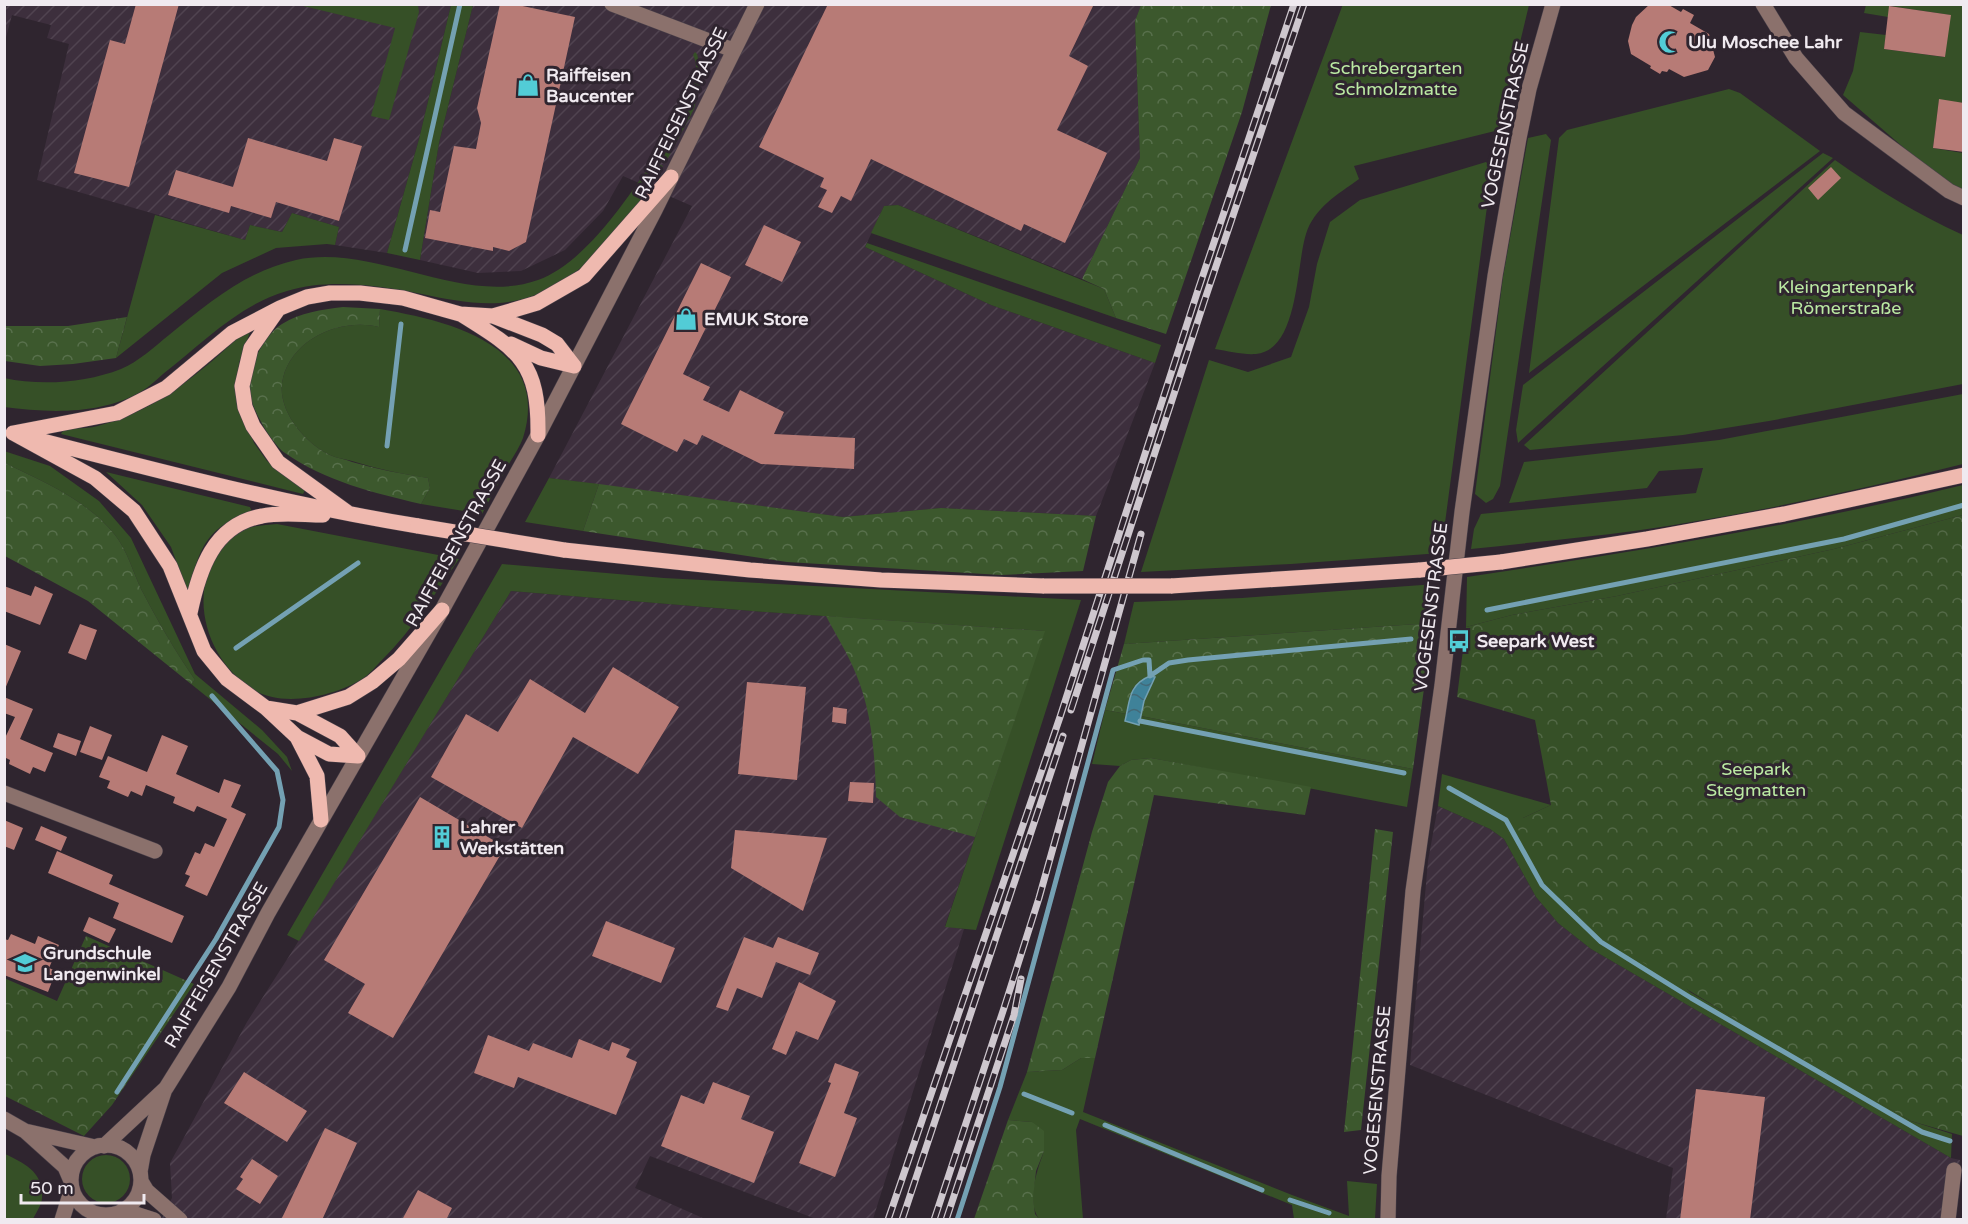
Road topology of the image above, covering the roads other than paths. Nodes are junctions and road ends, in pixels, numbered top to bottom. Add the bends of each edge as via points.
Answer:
1 (612, 4) edge
2 (757, 4) edge
3 (1553, 4) edge
4 (1763, 4) edge
5 (733, 50) junction
6 (671, 177) junction
7 (1964, 198) edge
8 (280, 308) junction
9 (460, 314) junction
10 (493, 316) junction
11 (503, 340) junction
12 (574, 366) junction
13 (9, 431) edge
14 (538, 435) junction
15 (1964, 475) edge
16 (352, 515) junction
17 (442, 610) junction
18 (190, 613) junction
19 (266, 708) junction
20 (297, 713) junction
21 (297, 737) junction
22 (358, 756) junction
23 (4, 793) edge
24 (321, 820) junction
25 (154, 851) dead end
26 (166, 1088) junction
27 (4, 1119) edge
28 (25, 1131) junction
29 (100, 1146) junction
30 (1954, 1170) dead end
31 (140, 1177) junction
32 (72, 1184) junction
33 (110, 1215) edge
34 (62, 1220) edge
35 (154, 1220) edge
36 (180, 1220) edge
37 (1388, 1220) edge
38 (1948, 1220) edge

1 - 5 street
2 - 5 street, RAIFFEISENSTRASSE
3 - 37 street, VOGESENSTRASSE via 1519,138 1462,512 1413,891
4 - 7 street via 1796,58 1844,113
5 - 6 street, RAIFFEISENSTRASSE
6 - 10 main road via 584,276 537,303
6 - 12 street, RAIFFEISENSTRASSE
8 - 9 main road via 307,297 360,293 403,298
8 - 13 main road via 232,333 166,388 117,412
8 - 16 main road via 251,348 242,386 245,407 278,462
9 - 10 main road
9 - 11 main road
10 - 12 main road via 557,344
11 - 12 main road via 541,358
11 - 14 main road via 525,364 534,383
12 - 14 street, RAIFFEISENSTRASSE
13 - 16 main road via 201,482
13 - 18 main road via 95,478 135,511 170,566
14 - 17 street, RAIFFEISENSTRASSE
15 - 16 main road, bridge via 1784,514 1500,562 1171,585 1044,586 810,575 564,550
16 - 18 main road via 263,515 226,531 204,562
17 - 20 main road via 399,659 372,682 348,697
17 - 22 street, RAIFFEISENSTRASSE
18 - 19 main road via 204,651 226,679
19 - 20 main road
19 - 21 main road
20 - 22 main road via 340,736
21 - 22 main road via 329,754
21 - 24 main road via 317,776
22 - 24 street, RAIFFEISENSTRASSE
23 - 25 street
24 - 26 street, RAIFFEISENSTRASSE via 229,987
26 - 29 street, RAIFFEISENSTRASSE
26 - 31 street, RAIFFEISENSTRASSE via 143,1155
27 - 28 street
28 - 29 street
28 - 32 street via 65,1167
29 - 31 street via 127,1152
29 - 32 street via 75,1164
30 - 38 street
31 - 33 street via 136,1198
31 - 36 street via 147,1191
32 - 33 street via 81,1205
32 - 34 street
33 - 35 street

